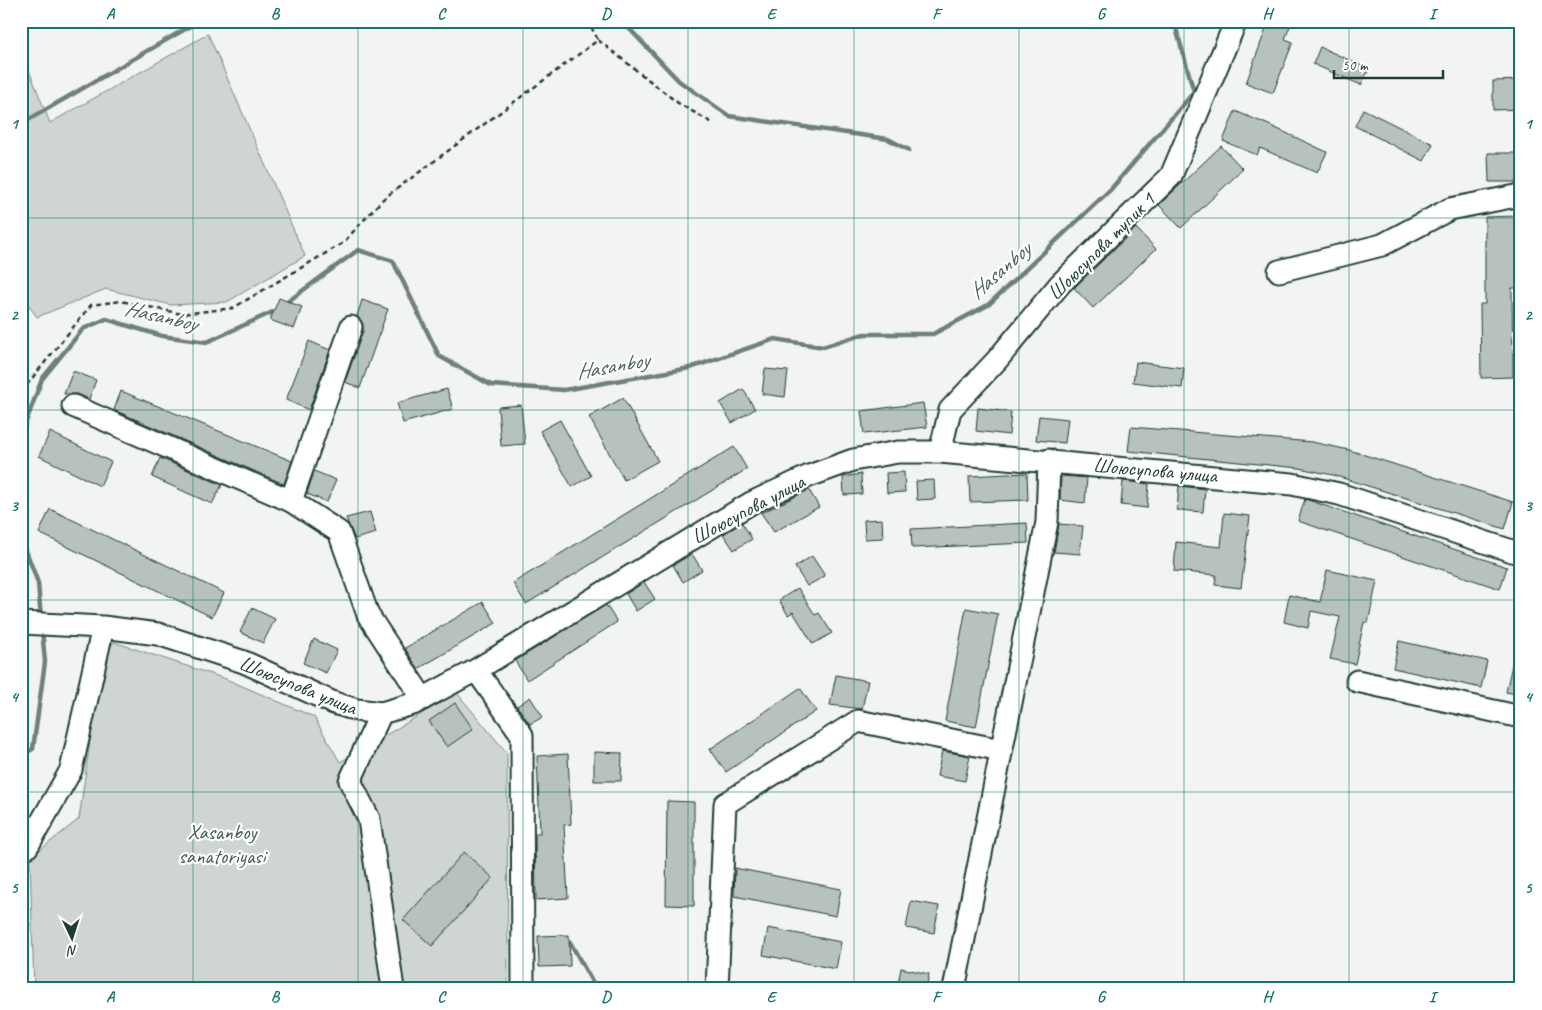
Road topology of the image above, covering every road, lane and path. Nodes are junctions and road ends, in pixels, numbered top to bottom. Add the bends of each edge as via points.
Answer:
1 (588, 21) edge
2 (1236, 21) edge
3 (598, 40) junction
4 (714, 124) dead end
5 (1521, 195) edge
6 (1279, 271) dead end
7 (351, 326) dead end
8 (21, 392) edge
9 (73, 406) dead end
10 (940, 452) junction
11 (1049, 460) junction
12 (291, 501) junction
13 (1521, 554) edge
14 (21, 623) edge
15 (103, 627) junction
16 (476, 670) junction
17 (1357, 681) dead end
18 (423, 699) junction
19 (381, 713) junction
20 (1521, 717) edge
21 (1001, 750) junction
22 (21, 850) edge
23 (394, 989) edge
24 (523, 989) edge
25 (716, 989) edge
26 (954, 989) edge

1 - 3 path
2 - 10 street, Шоюсупова тупик 1 via 1171,176 1060,284 997,360 950,410
3 - 4 path via 678,103
3 - 8 path via 383,199 343,243 233,308 182,314 121,301 91,305
5 - 6 street via 1450,209 1382,244
7 - 12 street
9 - 12 street
10 - 11 street, Шоюсупова улица
10 - 16 street, Шоюсупова улица via 898,452 853,460 779,488
11 - 13 street, Шоюсупова улица via 1292,484 1339,494
11 - 21 street via 1047,522
12 - 18 street via 339,532 368,615
14 - 15 street, Шоюсупова улица
15 - 19 street, Шоюсупова улица via 140,630 176,638 244,662 334,703
15 - 22 street via 71,770 27,847
16 - 18 street, Шоюсупова улица
16 - 24 street via 522,735
17 - 20 street
18 - 19 street, Шоюсупова улица
19 - 23 street via 350,781 370,819
21 - 25 street via 858,721 725,804
21 - 26 street

